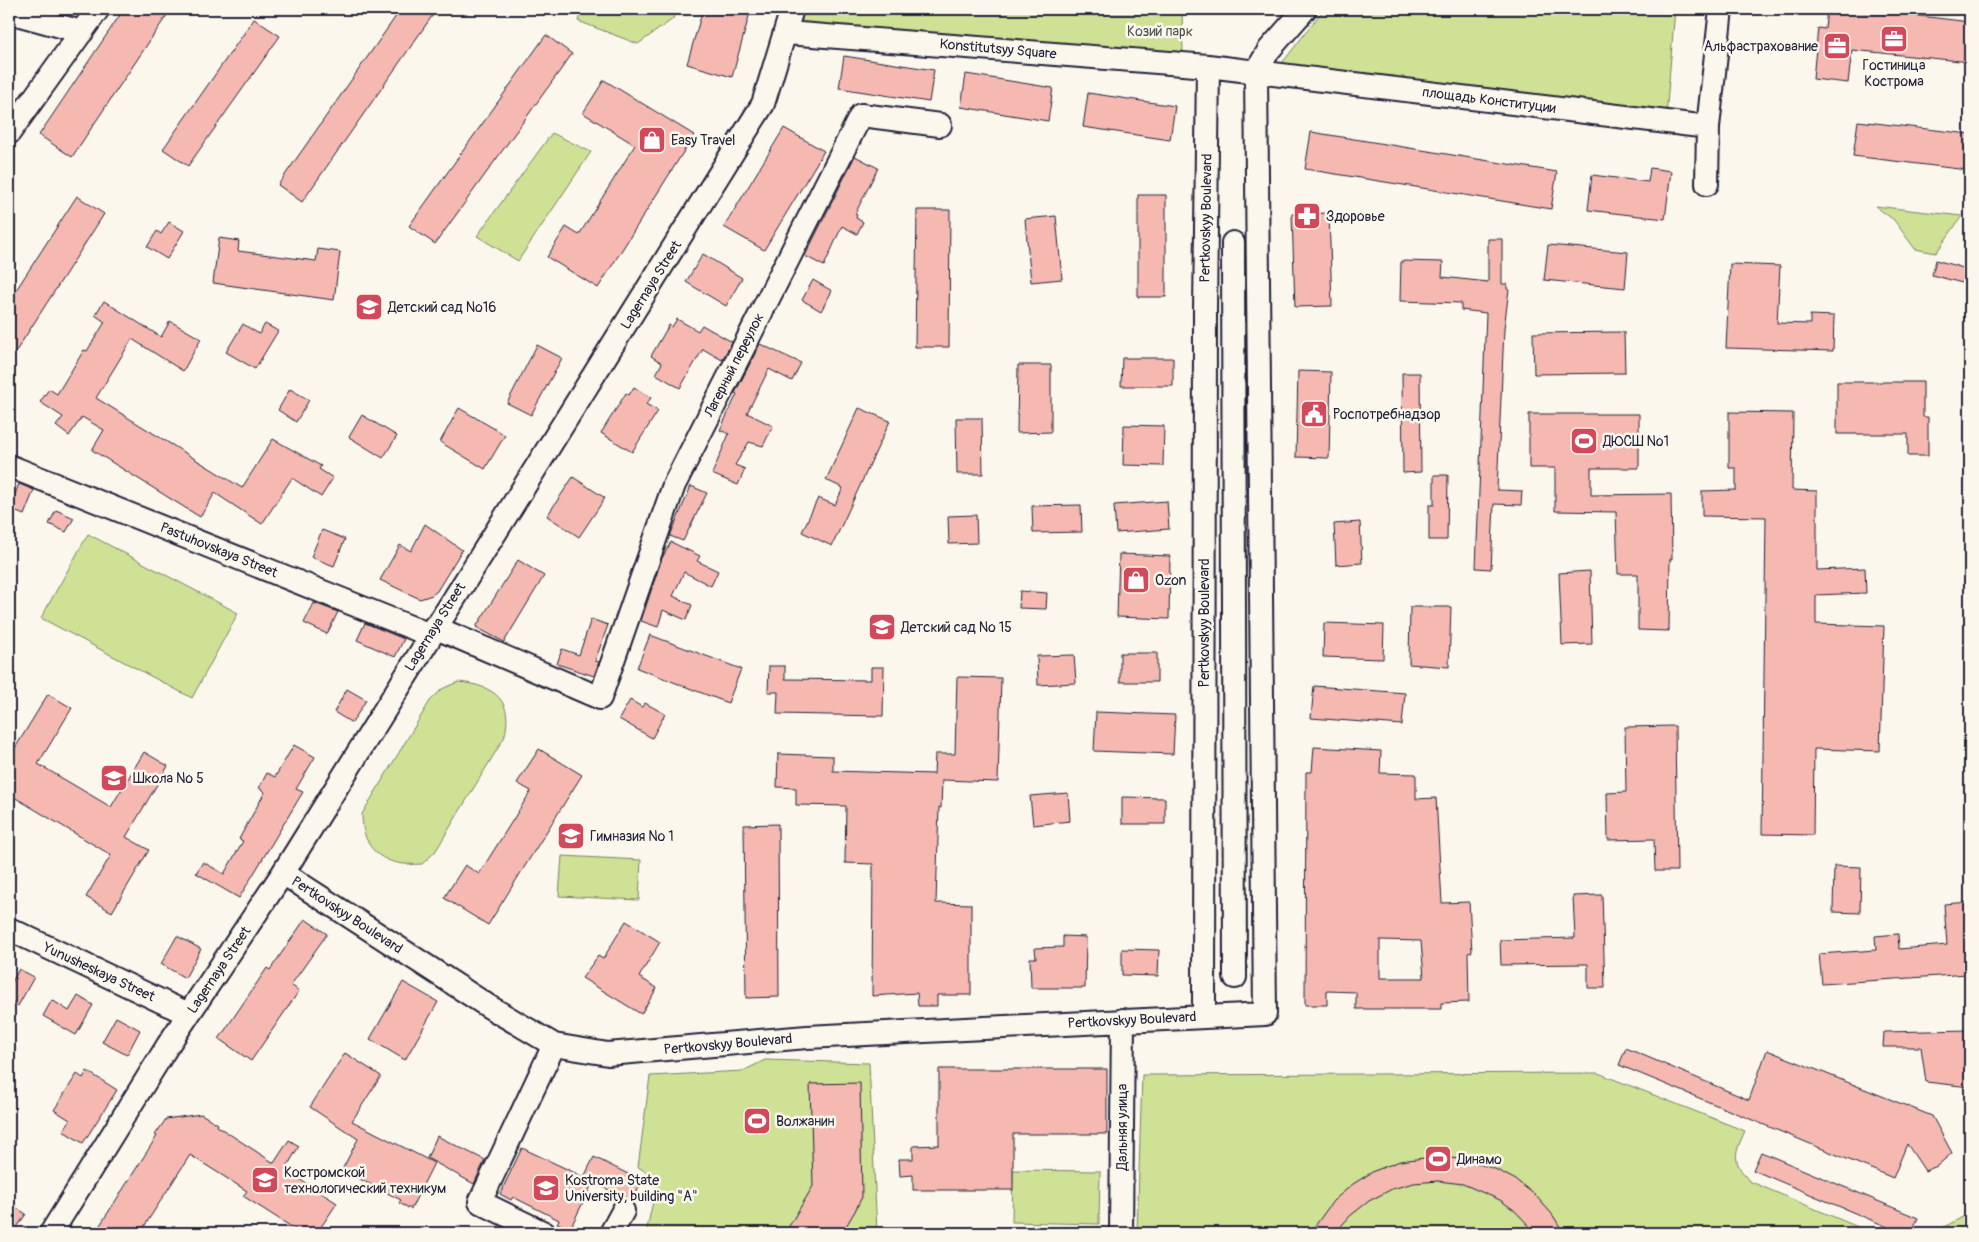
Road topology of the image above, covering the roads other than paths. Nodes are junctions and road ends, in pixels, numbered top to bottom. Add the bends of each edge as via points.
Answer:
1 (98, 9) edge
2 (792, 9) edge
3 (1305, 9) edge
4 (1721, 9) edge
5 (9, 12) edge
6 (82, 32) junction
7 (787, 33) junction
8 (1208, 66) junction
9 (1254, 72) junction
10 (940, 125) dead end
11 (1708, 127) junction
12 (9, 133) edge
13 (1707, 184) dead end
14 (1233, 243) dead end
15 (9, 466) edge
16 (432, 631) junction
17 (600, 698) joint
18 (283, 873) junction
19 (9, 929) edge
20 (1234, 977) dead end
21 (188, 1014) junction
22 (1204, 1016) junction
23 (1123, 1020) junction
24 (554, 1045) junction
25 (622, 1211) dead end
26 (51, 1233) edge
27 (544, 1233) edge
28 (611, 1233) edge
29 (1121, 1233) edge

1 - 6 street
2 - 7 street, Lagernaya Street
3 - 9 street
4 - 11 street
5 - 6 street
6 - 12 street
7 - 8 street, Konstitutsyy Square
7 - 16 street, Lagernaya Street via 763,104
8 - 9 street, Konstitutsyy Square
8 - 22 street, Pertkovskyy Boulevard via 1204,336
9 - 11 street, площадь Конституции
9 - 22 street via 1265,1014
10 - 17 street, Лагерный переулок via 861,115 674,485
11 - 13 street
14 - 20 street
15 - 16 street, Pastuhovskaya Street
16 - 17 street, Pastuhovskaya Street
16 - 18 street, Lagernaya Street
18 - 21 street, Lagernaya Street
18 - 24 street, Pertkovskyy Boulevard
19 - 21 street, Yunusheskaya Street
21 - 26 street, Lagernaya Street
22 - 23 street, Pertkovskyy Boulevard
23 - 24 street, Pertkovskyy Boulevard via 807,1037 608,1054
23 - 29 street, Дальняя улица
24 - 27 street via 480,1202
25 - 28 street

